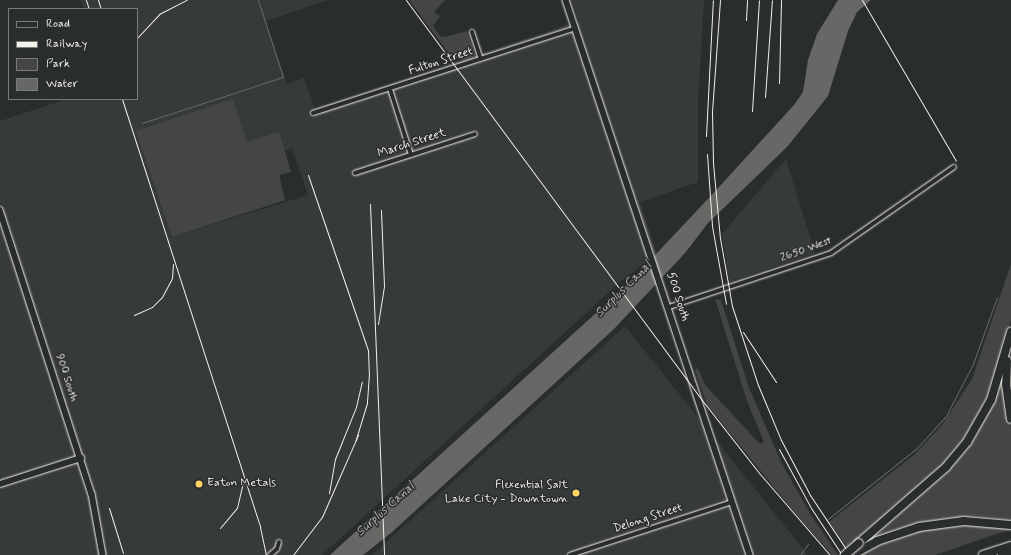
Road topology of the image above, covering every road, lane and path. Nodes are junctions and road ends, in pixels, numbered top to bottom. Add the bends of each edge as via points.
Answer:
1 (566, 0) edge
2 (576, 28) junction
3 (472, 32) dead end
4 (481, 59) junction
5 (390, 89) junction
6 (313, 113) dead end
7 (475, 134) dead end
8 (411, 155) junction
9 (954, 167) dead end
10 (355, 172) dead end
11 (0, 210) edge
12 (669, 307) junction
13 (1011, 332) edge
14 (1011, 419) edge
15 (80, 458) junction
16 (0, 484) edge
17 (732, 502) junction
18 (1011, 525) edge
19 (279, 542) dead end
20 (862, 545) junction
21 (1009, 550) edge
22 (103, 555) edge
23 (270, 555) edge
24 (570, 555) edge
25 (750, 555) edge
26 (845, 555) edge
27 (852, 555) edge
28 (983, 555) edge

1 - 2 street, 500 South
2 - 4 street, Fulton Street
2 - 12 street, 500 South
3 - 4 street
4 - 5 street, Fulton Street
5 - 6 street, Fulton Street
5 - 8 street
7 - 8 street, March Street
8 - 10 street, March Street
9 - 12 street, 2650 West via 831,253
11 - 15 street, 900 South
12 - 17 street, 500 South
13 - 14 highway via 1006,384
13 - 20 highway via 991,400 967,442 946,467
15 - 16 street
15 - 22 street, 900 South via 94,502
17 - 24 street, Delong Street
17 - 25 street, 500 South
18 - 20 highway via 951,521 919,527
19 - 23 street via 277,550
20 - 26 highway, bridge
20 - 27 highway
21 - 28 highway

